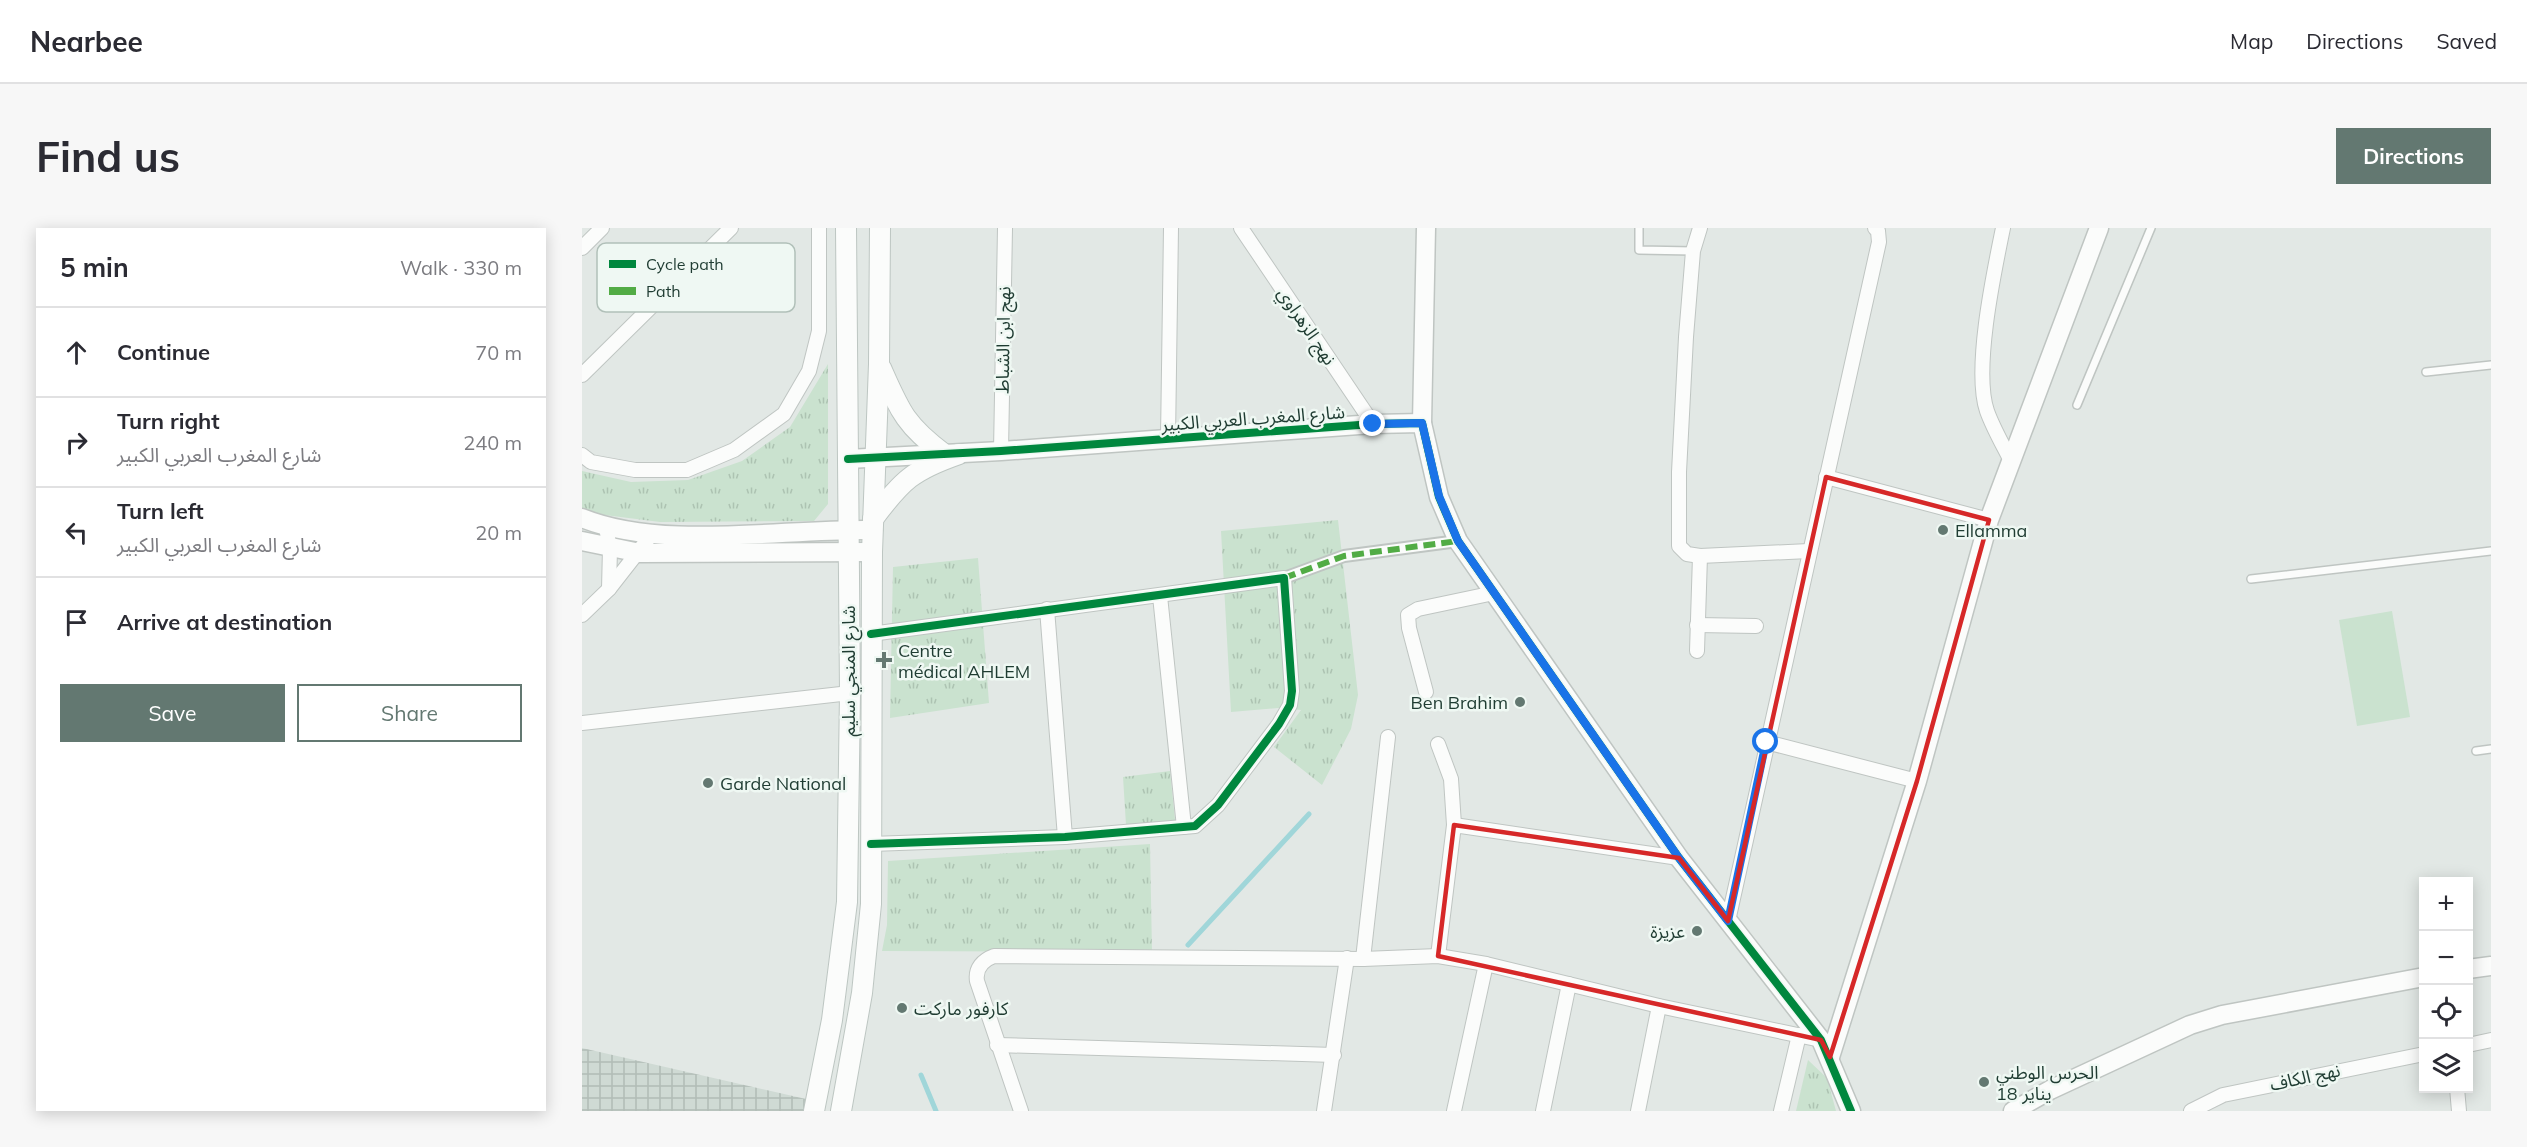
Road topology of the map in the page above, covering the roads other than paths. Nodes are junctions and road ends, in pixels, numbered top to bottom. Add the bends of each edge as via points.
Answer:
1 (602, 228) edge
2 (731, 228) edge
3 (819, 228) edge
4 (846, 228) edge
5 (880, 228) edge
6 (1005, 228) edge
7 (1171, 228) edge
8 (1241, 228) edge
9 (1426, 228) edge
10 (1639, 228) edge
11 (1700, 228) edge
12 (1875, 228) edge
13 (2003, 228) edge
14 (2098, 228) edge
15 (2151, 228) edge
16 (716, 243) edge
17 (582, 248) edge
18 (1693, 251) junction
19 (646, 312) edge
20 (879, 364) junction
21 (2491, 365) edge
22 (2426, 372) dead end
23 (582, 375) edge
24 (2077, 405) dead end
25 (1422, 423) junction
26 (1373, 424) junction
27 (1168, 439) junction
28 (1001, 451) junction
29 (951, 454) junction
30 (582, 455) edge
31 (876, 458) junction
32 (848, 459) junction
33 (2011, 461) junction
34 (1826, 477) junction
35 (582, 519) edge
36 (1989, 520) junction
37 (873, 524) junction
38 (606, 528) junction
39 (848, 529) junction
40 (652, 534) junction
41 (582, 541) edge
42 (1458, 541) junction
43 (610, 548) junction
44 (848, 551) junction
45 (1809, 551) junction
46 (2491, 551) edge
47 (872, 552) junction
48 (639, 553) junction
49 (1700, 556) junction
50 (1284, 578) junction
51 (2251, 579) dead end
52 (609, 589) junction
53 (1494, 593) junction
54 (1160, 596) junction
55 (1047, 609) junction
56 (582, 615) edge
57 (1697, 626) junction
58 (1756, 626) dead end
59 (871, 634) junction
60 (1696, 651) dead end
61 (1426, 692) dead end
62 (850, 693) junction
63 (582, 723) edge
64 (1388, 737) dead end
65 (1766, 742) junction
66 (1438, 744) dead end
67 (2491, 749) edge
68 (2476, 751) dead end
69 (1917, 781) junction
70 (1454, 825) junction
71 (1184, 827) junction
72 (1065, 837) junction
73 (871, 844) junction
74 (1679, 858) junction
75 (1728, 921) junction
76 (1438, 956) junction
77 (1347, 958) junction
78 (1363, 959) junction
79 (1486, 964) junction
80 (2491, 966) edge
81 (2473, 968) edge
82 (2419, 977) edge
83 (1569, 984) junction
84 (1659, 1006) junction
85 (1799, 1035) junction
86 (1821, 1040) junction
87 (2491, 1040) edge
88 (2473, 1044) edge
89 (997, 1045) junction
90 (1334, 1055) junction
91 (2419, 1055) edge
92 (1830, 1057) junction
93 (2457, 1093) edge
94 (1850, 1110) edge
95 (814, 1111) edge
96 (841, 1111) edge
97 (1021, 1111) edge
98 (1324, 1111) edge
99 (1454, 1111) edge
100 (1543, 1111) edge
101 (1638, 1111) edge
102 (1781, 1111) edge
103 (2013, 1111) edge
104 (2191, 1111) edge
105 (2459, 1111) edge

1 - 17 street
2 - 16 street
3 - 30 street via 819,331 809,371 784,414 734,450 687,470 635,470 591,462
4 - 32 main road, شارع المنجي سليم
5 - 20 main road, شارع المنجي سليم
6 - 28 street, نهج ابن الشباط
7 - 27 street
8 - 26 street, نهج الزهراوي
9 - 25 street
10 - 18 lane via 1639,250
11 - 18 street
12 - 34 street via 1879,242
13 - 33 street via 1981,368 1986,410
14 - 33 street
15 - 24 lane
18 - 49 street via 1679,461 1679,546 1687,554
19 - 23 street
20 - 29 main road via 902,414 920,436
20 - 31 main road, شارع المنجي سليم
21 - 22 lane
25 - 26 street, شارع المغرب العربي الكبير
25 - 42 street via 1439,496
26 - 27 street, شارع المغرب العربي الكبير
27 - 28 street, شارع المغرب العربي الكبير
28 - 29 street, شارع المغرب العربي الكبير
29 - 31 street, شارع المغرب العربي الكبير
29 - 37 main road via 911,475
31 - 32 street, شارع المغرب العربي الكبير
31 - 37 main road, شارع المنجي سليم
32 - 39 main road, شارع المنجي سليم
33 - 36 street
34 - 36 street
34 - 45 street
35 - 38 street
36 - 69 street
37 - 39 street
37 - 47 main road, شارع المنجي سليم
38 - 40 street
38 - 43 street
39 - 40 street
39 - 44 main road, شارع المنجي سليم
40 - 48 street
41 - 43 street
42 - 50 street via 1344,556
42 - 53 street
43 - 48 street
43 - 52 street
44 - 47 street
44 - 48 street
44 - 62 main road, شارع المنجي سليم
45 - 49 street
45 - 65 street
46 - 51 lane
47 - 59 main road, شارع المنجي سليم
48 - 52 street
49 - 57 street
50 - 54 street
50 - 71 street via 1290,705 1218,805 1195,826
52 - 56 street
53 - 61 street via 1418,609 1408,615
53 - 74 street
54 - 55 street
54 - 71 street
55 - 59 street
55 - 72 street
57 - 58 street
57 - 60 street
59 - 73 main road, شارع المنجي سليم
62 - 63 street
62 - 95 main road, شارع المنجي سليم via 847,902 832,1020
64 - 78 street
65 - 69 street
65 - 75 street
66 - 70 street via 1451,779
67 - 68 lane
69 - 92 street
70 - 74 street
70 - 76 street
71 - 72 street
72 - 73 street
73 - 96 main road, شارع المنجي سليم via 869,942
74 - 75 street
75 - 86 street
76 - 78 street
76 - 79 street
77 - 78 street
77 - 89 street via 994,956 981,964 976,976
77 - 90 street
79 - 83 street
79 - 99 street
80 - 81 street
82 - 103 street via 2222,1015 2190,1025
83 - 84 street
83 - 100 street
84 - 85 street
84 - 101 street
85 - 86 street
85 - 102 street
86 - 92 street
87 - 88 street
89 - 90 street
89 - 97 street
90 - 98 street
91 - 104 street, نهج الكاف via 2223,1095
92 - 94 street
93 - 105 street

